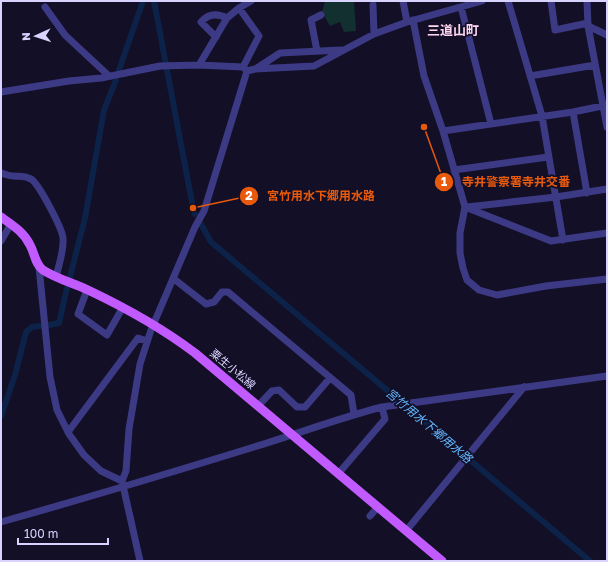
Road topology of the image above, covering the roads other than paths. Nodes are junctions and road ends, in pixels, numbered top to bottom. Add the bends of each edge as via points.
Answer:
1 (251, 1) edge
2 (404, 1) edge
3 (482, 1) edge
4 (508, 1) edge
5 (551, 1) edge
6 (587, 1) edge
7 (373, 5) dead end
8 (45, 7) dead end
9 (461, 7) junction
10 (239, 8) junction
11 (321, 15) dead end
12 (227, 18) junction
13 (410, 21) junction
14 (588, 25) junction
15 (374, 34) junction
16 (607, 35) edge
17 (216, 37) junction
18 (344, 50) junction
19 (317, 52) junction
20 (199, 65) junction
21 (595, 65) junction
22 (245, 69) junction
23 (255, 69) junction
24 (109, 76) junction
25 (530, 76) junction
26 (1, 92) edge
27 (605, 106) edge
28 (573, 112) junction
29 (542, 116) junction
30 (491, 124) junction
31 (607, 127) edge
32 (443, 131) junction
33 (548, 157) junction
34 (454, 170) junction
35 (1, 173) edge
36 (607, 189) edge
37 (587, 193) junction
38 (556, 197) junction
39 (465, 207) junction
40 (1, 217) edge
41 (11, 224) junction
42 (607, 233) edge
43 (563, 240) junction
44 (1, 241) edge
45 (39, 267) junction
46 (56, 277) junction
47 (174, 279) junction
48 (607, 279) edge
49 (87, 290) junction
50 (122, 307) junction
51 (154, 324) junction
52 (147, 341) junction
53 (607, 376) edge
54 (330, 378) junction
55 (524, 387) junction
56 (258, 406) junction
57 (382, 407) junction
58 (354, 414) junction
59 (68, 432) junction
60 (291, 435) junction
61 (338, 474) junction
62 (123, 484) junction
63 (377, 508) junction
64 (370, 516) dead end
65 (1, 522) edge
66 (406, 531) junction
67 (140, 561) edge
68 (442, 561) edge

1 - 10 street
2 - 13 street
3 - 9 street
4 - 25 street
5 - 14 street via 555,30
6 - 14 street
7 - 15 street
8 - 24 street via 65,35
9 - 13 street
9 - 30 street
10 - 12 street
10 - 22 street via 259,36
11 - 19 street via 311,20
12 - 17 street
12 - 17 street via 219,14 205,17 201,22
13 - 15 street
13 - 32 street via 424,76
14 - 16 street
14 - 21 street
15 - 18 street
17 - 20 street
18 - 19 street
18 - 23 street via 314,66
19 - 23 street via 280,54
20 - 22 street
20 - 24 street via 160,66
21 - 25 street
21 - 27 street
22 - 23 street
22 - 47 street via 204,211
24 - 26 street
25 - 29 street
27 - 28 street
27 - 31 street
28 - 29 street
28 - 37 street
29 - 30 street
29 - 33 street
30 - 32 street
32 - 34 street
33 - 34 street
33 - 38 street
34 - 39 street
35 - 46 street via 23,175 32,180 52,212 63,235
36 - 37 street
37 - 38 street
38 - 39 street
38 - 43 street
39 - 43 street via 551,241
39 - 48 street via 460,233 460,253 467,280 479,290 497,295
40 - 41 main road
41 - 44 street
41 - 45 main road via 30,244
42 - 43 street
45 - 46 main road, 粟生小松線
45 - 59 street via 52,394
46 - 49 main road, 粟生小松線
47 - 51 street
47 - 54 street via 206,304 214,302 222,292 228,292
49 - 50 main road, 粟生小松線
49 - 50 street via 78,314 107,335
50 - 51 main road, 粟生小松線
51 - 52 street
51 - 56 main road, 粟生小松線 via 195,353
52 - 59 street via 138,338
52 - 62 street via 133,397
53 - 55 street
54 - 56 street via 305,407 297,407 279,390 272,391
54 - 58 street via 351,395
55 - 57 street
55 - 66 street
56 - 60 main road, 粟生小松線
57 - 58 street
57 - 61 street via 385,419
58 - 60 street
59 - 62 street via 84,455
60 - 61 main road, 粟生小松線
60 - 62 street
61 - 63 main road, 粟生小松線
62 - 65 street
62 - 67 street
63 - 64 street
63 - 66 main road, 粟生小松線
66 - 68 main road, 粟生小松線

